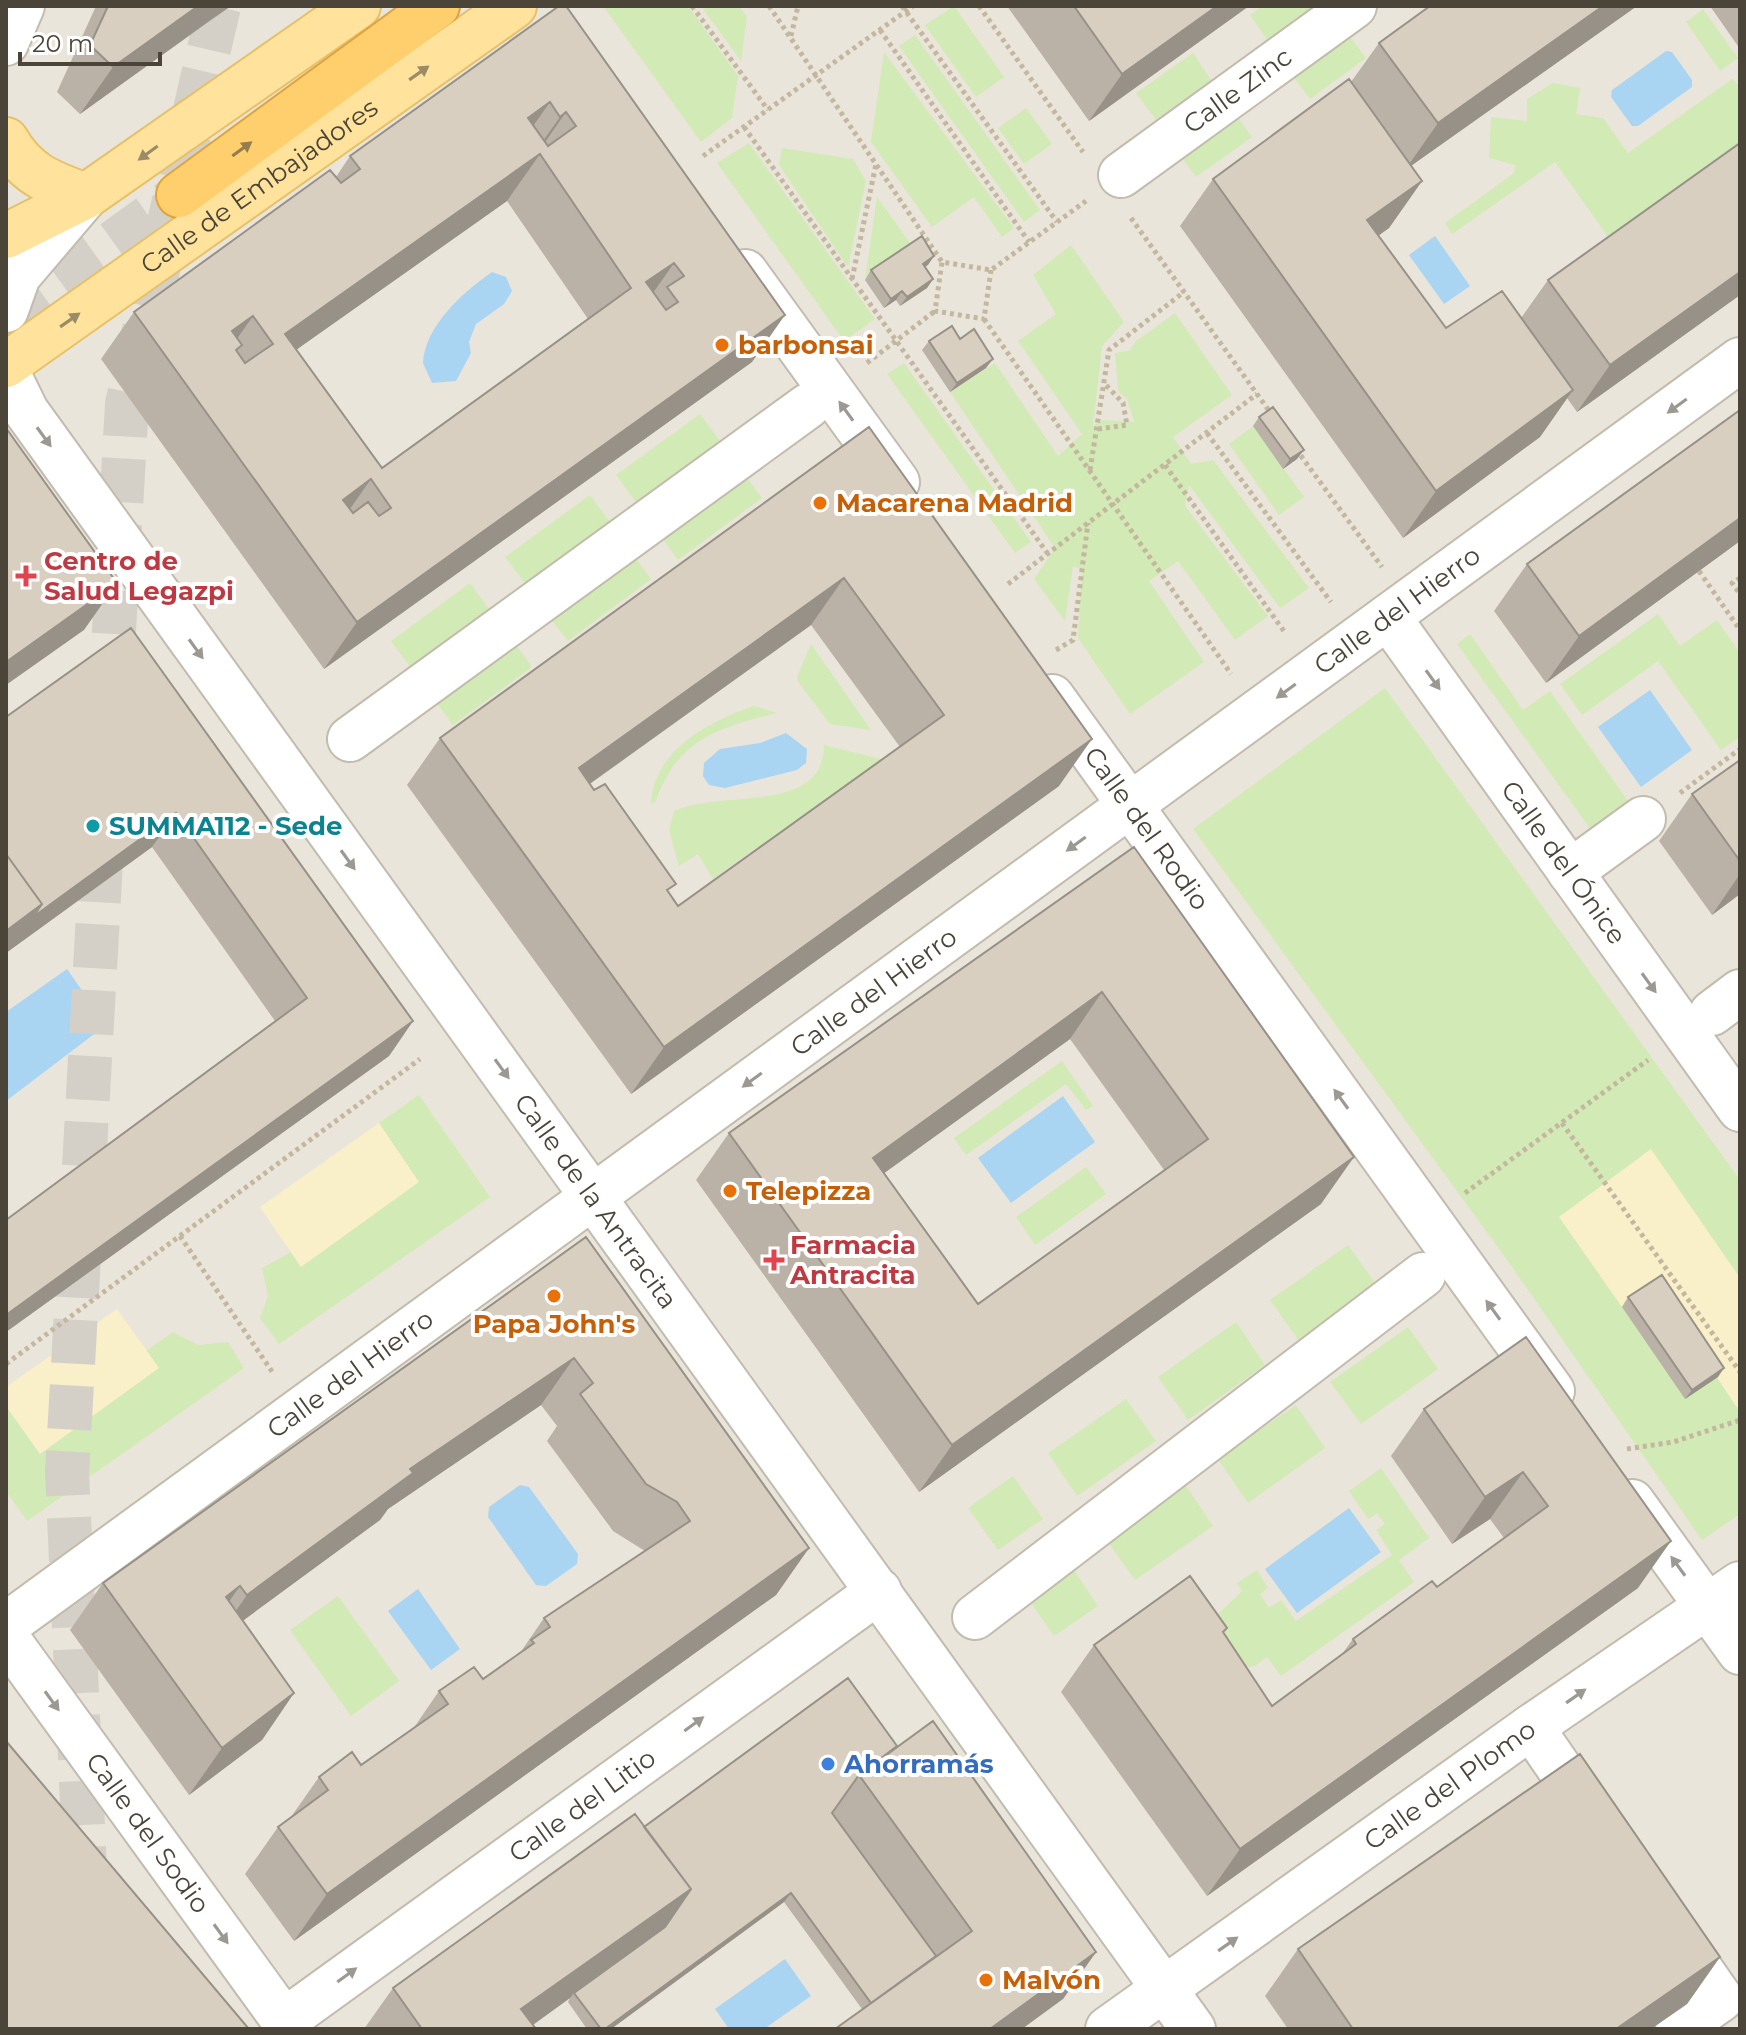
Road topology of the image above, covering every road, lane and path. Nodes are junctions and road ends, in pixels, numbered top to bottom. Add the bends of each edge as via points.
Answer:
1 (22, 6) edge
2 (358, 6) edge
3 (437, 6) edge
4 (514, 6) edge
5 (692, 6) edge
6 (769, 6) edge
7 (798, 6) edge
8 (913, 6) edge
9 (979, 6) edge
10 (1354, 6) edge
11 (904, 8) edge
12 (880, 30) junction
13 (790, 37) junction
14 (6, 43) edge
15 (816, 75) junction
16 (768, 110) junction
17 (744, 127) junction
18 (6, 140) edge
19 (703, 156) dead end
20 (876, 164) junction
21 (1114, 180) junction
22 (179, 195) tunnel mouth
23 (86, 196) junction
24 (1057, 222) junction
25 (6, 236) edge
26 (720, 236) edge
27 (1029, 242) junction
28 (942, 262) junction
29 (991, 270) junction
30 (852, 280) junction
31 (1184, 292) junction
32 (6, 310) edge
33 (935, 311) junction
34 (984, 319) junction
35 (895, 341) junction
36 (1740, 360) edge
37 (863, 366) dead end
38 (6, 368) edge
39 (1104, 382) junction
40 (1257, 394) junction
41 (808, 406) dead end
42 (1275, 419) edge
43 (1098, 429) junction
44 (1207, 433) junction
45 (1293, 444) edge
46 (1165, 465) junction
47 (1089, 470) junction
48 (1113, 504) junction
49 (923, 519) edge
50 (1088, 523) junction
51 (1048, 554) junction
52 (1382, 567) dead end
53 (1699, 571) edge
54 (1740, 578) edge
55 (1008, 584) dead end
56 (1740, 594) edge
57 (1332, 603) dead end
58 (1388, 617) junction
59 (1740, 630) edge
60 (1286, 635) dead end
61 (1041, 655) joint
62 (1232, 675) dead end
63 (350, 739) dead end
64 (1740, 749) edge
65 (1130, 805) junction
66 (1643, 819) joint
67 (1570, 872) junction
68 (1651, 1057) dead end
69 (420, 1059) dead end
70 (1740, 1109) edge
71 (1562, 1123) junction
72 (594, 1195) junction
73 (1460, 1197) dead end
74 (180, 1236) junction
75 (1423, 1275) dead end
76 (6, 1364) edge
77 (1740, 1372) edge
78 (273, 1373) dead end
79 (1740, 1420) edge
80 (1574, 1422) edge
81 (1619, 1461) joint
82 (879, 1591) junction
83 (1724, 1595) edge
84 (10, 1615) edge
85 (975, 1617) dead end
86 (1740, 1652) edge
87 (1531, 1727) junction
88 (1614, 1847) edge
89 (1650, 1897) edge
90 (1164, 1989) junction
91 (287, 2025) edge
92 (1108, 2029) edge
93 (1193, 2029) edge
94 (1678, 2029) edge

1 - 14 street
2 -> 23 main road
22 -> 3 highway
38 -> 4 main road, Calle de Embajadores
5 - 16 path
6 - 13 path
7 - 13 path
8 - 11 path
9 - 21 path
10 - 21 street, Calle Zinc
11 - 12 path
11 - 24 path
12 - 15 path
12 - 27 path
13 - 15 path
15 - 16 path
15 - 20 path
16 - 17 path
17 - 19 path
17 - 30 path
18 - 23 main road via 20,163 50,183
20 - 28 path
20 - 30 path
21 - 24 path
21 - 31 path
23 - 25 main road
23 - 32 street via 18,276
24 - 27 path
49 -> 26 street
27 - 29 path
28 - 29 path
28 - 33 path
29 - 34 path
30 - 35 path
31 - 39 path via 1109,350
31 - 40 path
33 - 34 path
33 - 35 path
34 - 47 path
35 - 37 path
35 - 51 path
36 -> 58 street, Calle del Hierro
38 -> 72 street, Calle de la Antracita via 44,437
39 - 43 path
39 - 43 path via 1123,403 1127,425
40 - 42 path
40 - 44 path
41 - 63 street
43 - 47 path
44 - 46 path
44 - 57 path
45 - 52 path
46 - 48 path
46 - 60 path
47 - 48 path
48 - 50 path
48 - 62 path
50 - 51 path
50 - 61 path via 1073,640
51 - 55 path
53 - 59 path
54 - 56 path via 1732,583
58 -> 65 street, Calle del Hierro
58 -> 67 street, Calle del Ónice
61 - 65 street, Calle del Rodio
64 - 66 path
65 -> 72 street, Calle del Hierro
80 -> 65 street, Calle del Rodio
66 - 67 street
67 -> 70 street, Calle del Ónice
68 - 71 path
69 - 74 path
71 - 73 path
71 - 77 path
72 - 82 street, Calle de la Antracita
72 - 84 street, Calle del Hierro
74 - 76 path
74 - 78 path
75 - 85 street
79 - 81 path
83 -> 81 street
82 - 90 street, Calle de la Antracita
91 -> 82 street, Calle del Litio
83 - 86 street
87 -> 83 street, Calle del Plomo
84 -> 91 street, Calle del Sodio
87 - 88 street
90 -> 87 street, Calle del Plomo
89 - 94 street via 1721,1999
90 - 92 street, Calle del Plomo
90 - 93 street, Calle de la Antracita

